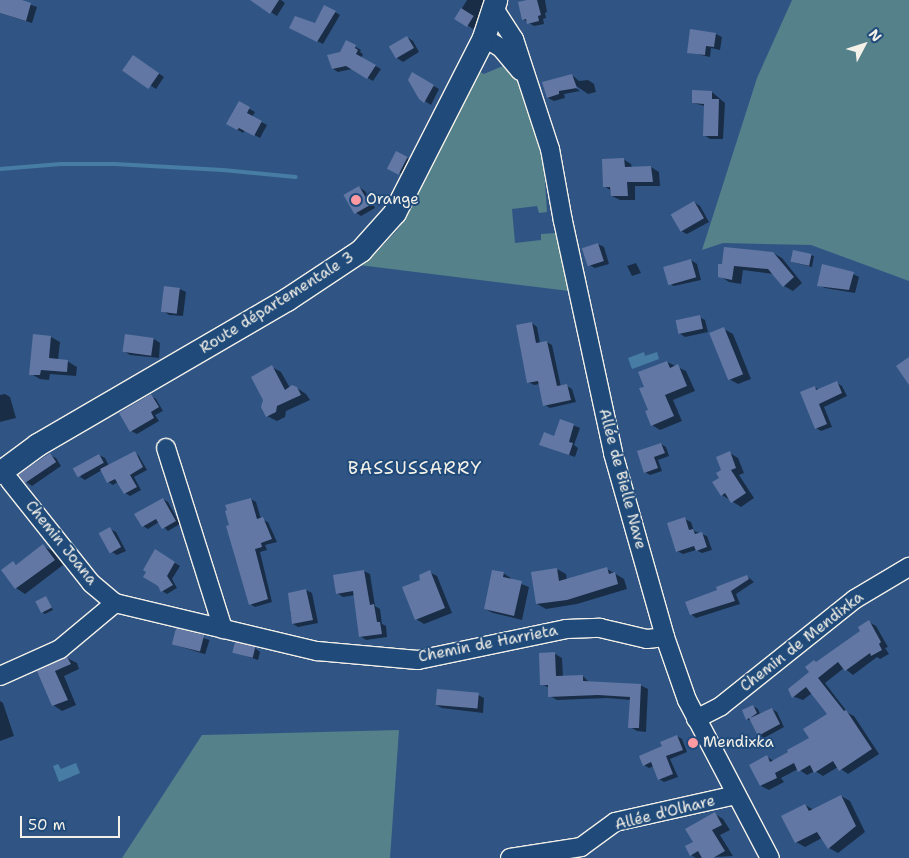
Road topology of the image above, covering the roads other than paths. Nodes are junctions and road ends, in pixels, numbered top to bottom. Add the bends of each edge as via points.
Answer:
1 (495, 5) edge
2 (484, 38) junction
3 (528, 82) junction
4 (166, 448) dead end
5 (5, 477) edge
6 (909, 567) edge
7 (115, 603) junction
8 (224, 629) junction
9 (665, 637) junction
10 (0, 676) edge
11 (696, 719) junction
12 (736, 795) junction
13 (510, 858) edge
14 (770, 858) edge

1 - 2 main road, Route départementale 3
1 - 3 street, Allée de Bielle Nave via 514,39
2 - 3 street, Allée de Bielle Nave via 501,48
2 - 5 main road, Route départementale 3 via 395,213 361,251 287,300 38,445
3 - 9 street, Allée de Bielle Nave via 550,149 613,452
4 - 8 street
5 - 7 street, Chemin Joana via 91,583
6 - 11 street, Chemin de Mendixka via 854,599 721,706
7 - 8 street, Chemin de Harrieta
7 - 10 street via 60,649
8 - 9 street, Chemin de Harrieta via 317,651 418,660 566,629 600,628 647,638
9 - 11 street, Allée de Bielle Nave
11 - 12 street, Allée de Bielle Nave
12 - 13 street, Allée d'Olhare via 615,822 581,847
12 - 14 street, Allée de Bielle Nave

